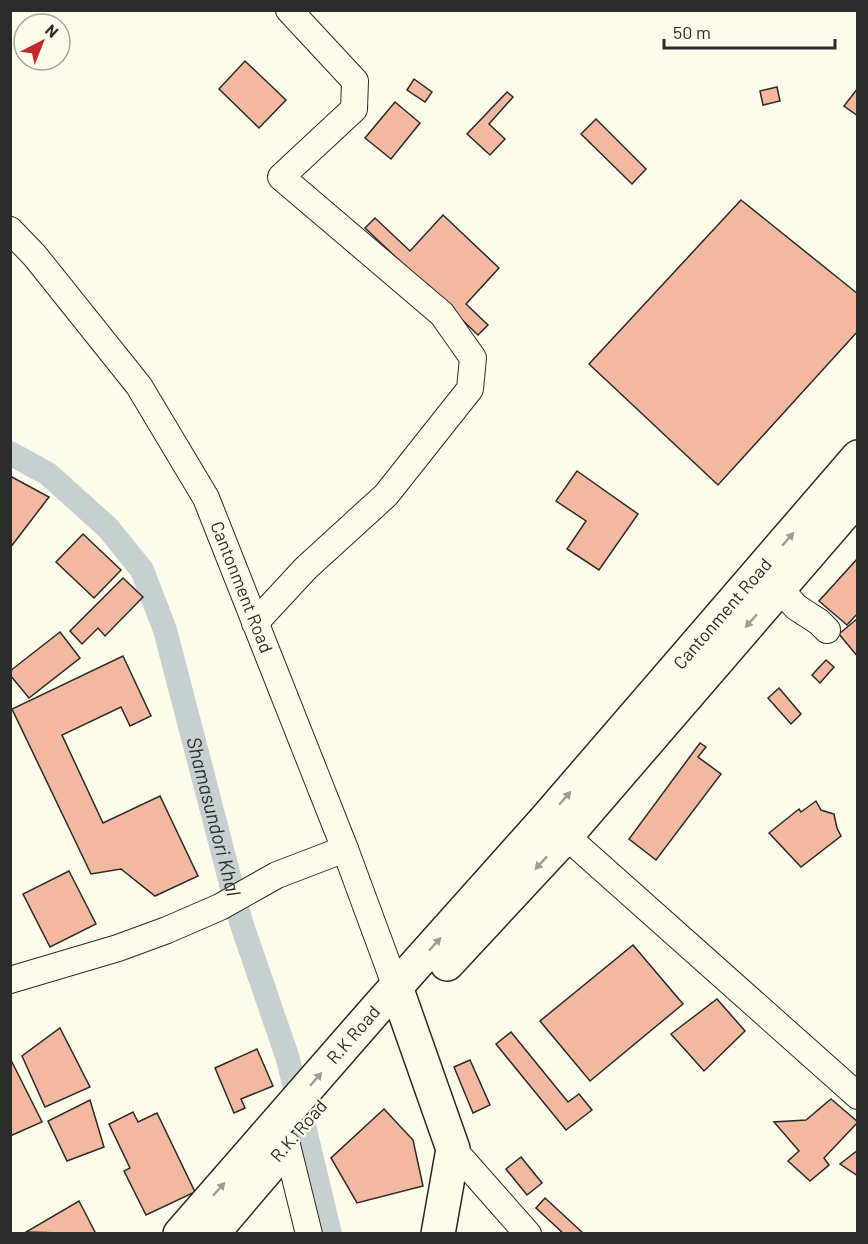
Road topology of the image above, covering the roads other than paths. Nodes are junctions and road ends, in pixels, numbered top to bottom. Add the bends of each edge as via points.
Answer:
1 (289, 10) edge
2 (10, 230) edge
3 (858, 457) edge
4 (858, 497) edge
5 (779, 588) junction
6 (255, 623) junction
7 (827, 630) dead end
8 (566, 836) junction
9 (345, 849) junction
10 (10, 981) edge
11 (396, 1008) junction
12 (350, 1056) junction
13 (858, 1096) edge
14 (292, 1129) junction
15 (453, 1149) junction
16 (180, 1233) edge
17 (212, 1233) edge
18 (309, 1233) edge
19 (438, 1233) edge
20 (528, 1233) edge

1 - 6 street via 355,81 354,109 281,177 442,314 473,358 470,389 386,495 306,568
2 - 6 street, Cantonment Road via 139,386 206,498
11 -> 3 main road, Cantonment Road via 546,819
4 - 5 main road, Cantonment Road
5 - 7 street via 796,607
5 -> 8 main road, Cantonment Road
6 - 9 street, Cantonment Road
8 -> 11 main road, Cantonment Road
8 - 13 street
9 - 10 street via 277,875 220,907 118,948
9 - 11 street, Cantonment Road
11 - 12 main road, R.K Road
11 - 12 main road
11 - 15 main road, Cantonment Road
12 - 14 main road, R.K Road
16 -> 14 main road, R.K. Road
14 - 17 main road, R.K. Road
14 - 18 street
15 - 19 main road, Cantonment Road
15 - 20 street

